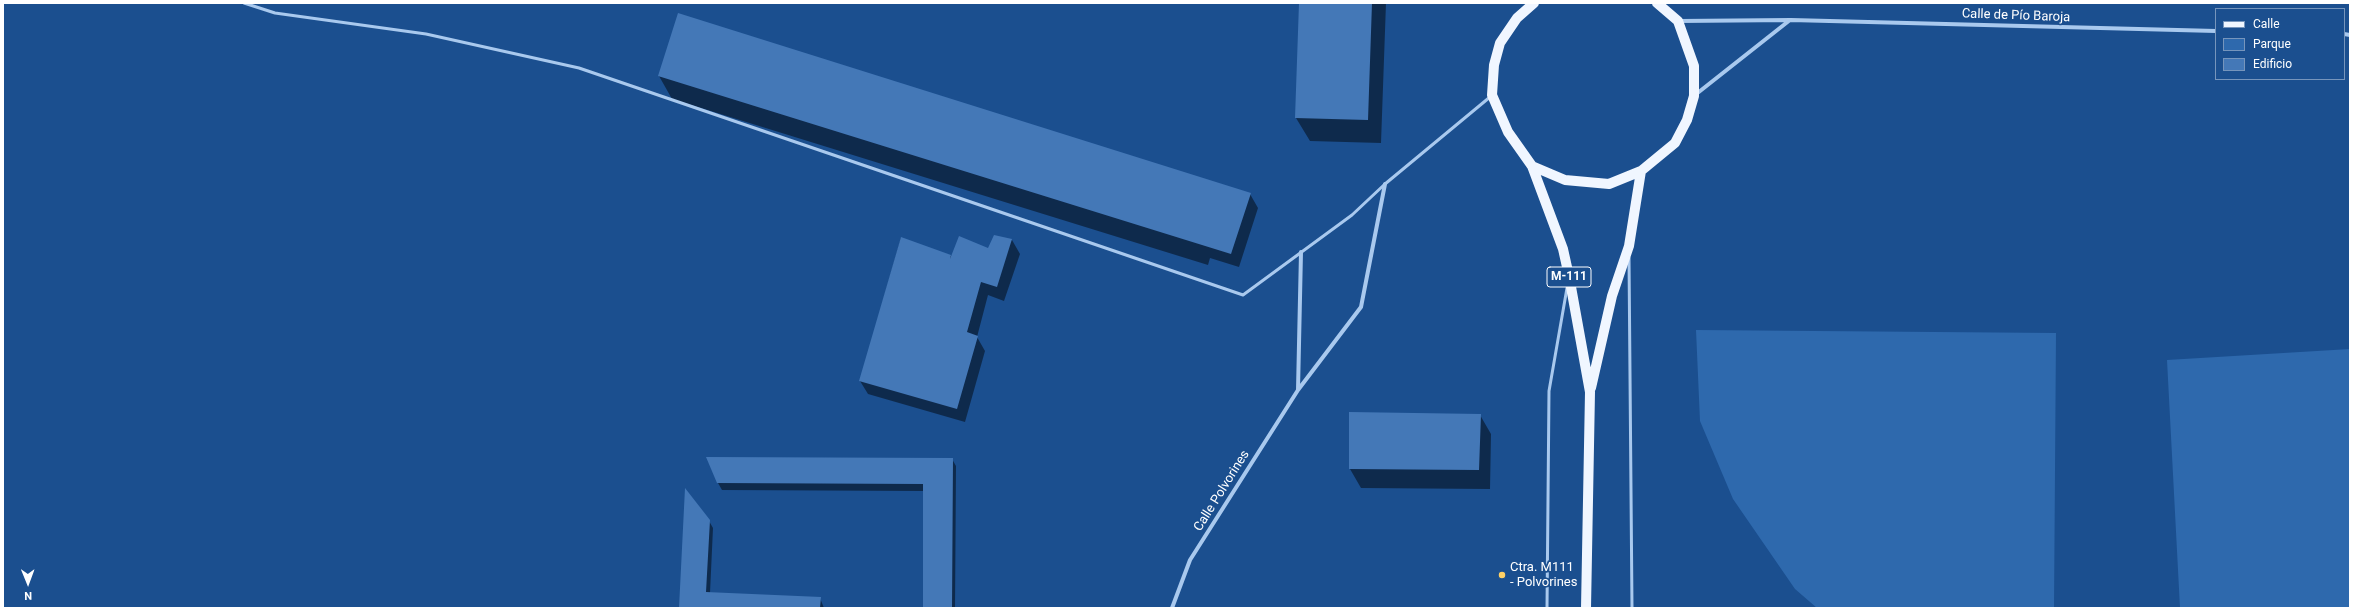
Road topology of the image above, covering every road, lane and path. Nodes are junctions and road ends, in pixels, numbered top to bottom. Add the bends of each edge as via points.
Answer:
1 (244, 3) edge
2 (1534, 3) edge
3 (1657, 3) edge
4 (1791, 20) junction
5 (1678, 21) junction
6 (2215, 31) edge
7 (1492, 95) junction
8 (1694, 96) junction
9 (1532, 166) junction
10 (1641, 171) junction
11 (1385, 184) junction
12 (1629, 246) junction
13 (1301, 252) junction
14 (1569, 276) junction
15 (1298, 390) junction
16 (1590, 392) junction
17 (1172, 608) edge
18 (1547, 608) edge
19 (1586, 608) edge
20 (1632, 608) edge

1 - 13 lane via 275,13 426,34 579,68 1243,295
2 - 7 main road, M-111 via 1517,18 1500,43 1494,65
3 - 5 main road
4 - 5 street, Calle de Pío Baroja
4 - 6 street, Calle de Pío Baroja
4 - 8 street
5 - 8 main road via 1694,66
7 - 9 main road, M-111 via 1508,132
7 - 11 lane
8 - 10 main road via 1687,120 1675,143
9 - 10 main road via 1565,180 1609,184
9 - 14 main road, M-111 via 1563,249
10 - 12 main road, M-111
11 - 13 lane via 1352,215
11 - 15 street, Calle Polvorines via 1361,307
12 - 16 main road, M-111 via 1612,296
12 - 20 lane
13 - 15 street
14 - 16 main road, M-111
14 - 18 lane via 1549,391
15 - 17 street, Calle Polvorines via 1190,560
16 - 19 main road, M-111

